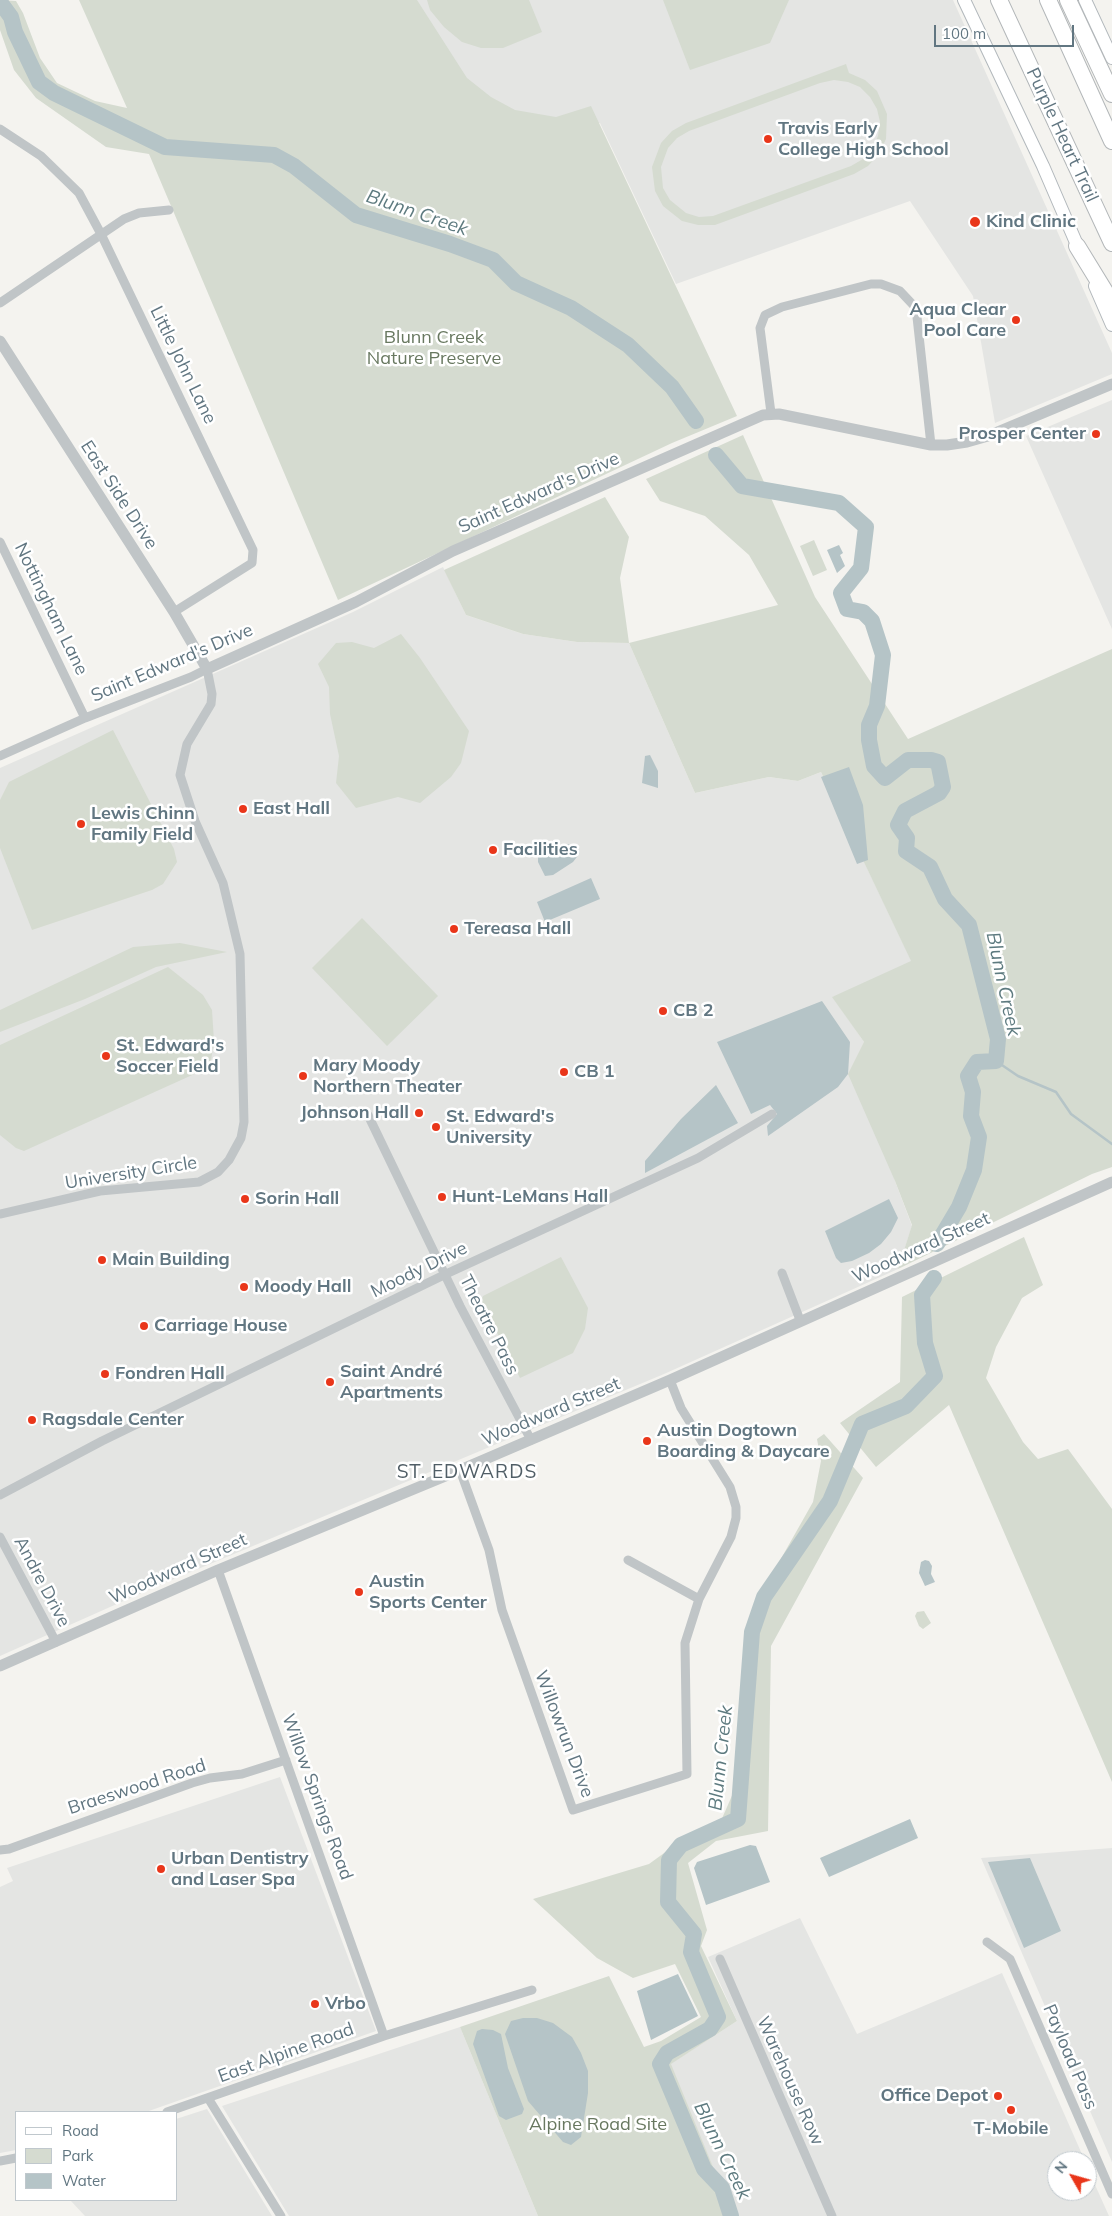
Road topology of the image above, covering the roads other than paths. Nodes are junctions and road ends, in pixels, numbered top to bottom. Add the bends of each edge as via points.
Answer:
1 (964, 0) edge
2 (1000, 0) edge
3 (1048, 0) edge
4 (1068, 0) edge
5 (1085, 0) edge
6 (1112, 58) edge
7 (1112, 94) edge
8 (0, 129) edge
9 (1112, 141) edge
10 (169, 210) dead end
11 (101, 234) junction
12 (1112, 243) edge
13 (1077, 246) junction
14 (0, 303) edge
15 (1112, 303) edge
16 (1112, 325) edge
17 (0, 341) edge
18 (1112, 384) edge
19 (771, 413) junction
20 (931, 445) junction
21 (0, 542) edge
22 (174, 612) junction
23 (207, 669) junction
24 (85, 718) junction
25 (0, 756) edge
26 (772, 1114) dead end
27 (368, 1115) dead end
28 (1112, 1182) edge
29 (0, 1214) edge
30 (782, 1273) dead end
31 (446, 1274) junction
32 (800, 1320) junction
33 (670, 1380) junction
34 (531, 1440) junction
35 (460, 1470) junction
36 (0, 1495) edge
37 (0, 1537) edge
38 (628, 1560) dead end
39 (218, 1570) junction
40 (699, 1599) junction
41 (56, 1642) junction
42 (0, 1666) edge
43 (286, 1760) junction
44 (0, 1850) edge
45 (987, 1942) dead end
46 (720, 1959) dead end
47 (532, 1990) dead end
48 (384, 2036) junction
49 (208, 2098) junction
50 (170, 2111) edge
51 (15, 2158) edge
52 (0, 2162) edge
53 (1112, 2194) edge
54 (281, 2216) edge
55 (832, 2216) edge

1 - 13 main road
2 - 12 highway, Purple Heart Trail
3 - 9 highway
4 - 7 highway
5 - 6 main road
8 - 11 street, Little John Lane via 41,156 62,175 79,193
10 - 11 street via 139,213
11 - 14 street
11 - 22 street, Little John Lane via 254,550 252,563
13 - 15 highway
13 - 16 main road
17 - 22 street, East Side Drive
18 - 20 street via 988,436 967,442
19 - 20 street
19 - 20 street via 760,328 765,315 782,307 881,284 900,291 916,308
19 - 23 street, Saint Edward's Drive via 710,436 453,551 356,602
21 - 24 street, Nottingham Lane
22 - 23 street, East Side Drive
23 - 24 street, Saint Edward's Drive
23 - 29 street, University Circle via 211,704 187,744 180,775 195,821 223,883 240,954 244,1122 241,1138 224,1166 199,1182 100,1191
24 - 25 street, Saint Edward's Drive
26 - 31 street, Moody Drive via 690,1162
27 - 31 street, Theatre Pass
28 - 32 street, Woodward Street
30 - 32 street
31 - 34 street, Theatre Pass
31 - 36 street, Moody Drive via 102,1441
32 - 33 street, Woodward Street
33 - 34 street, Woodward Street
33 - 40 street, Willowrun Drive via 682,1408 730,1487 736,1507 731,1537
34 - 35 street, Woodward Street
35 - 39 street, Woodward Street
35 - 40 street, Willowrun Drive via 489,1550 502,1610 573,1810 687,1774 684,1643
37 - 41 street, Andre Drive
38 - 40 street
39 - 41 street, Woodward Street
39 - 43 street, Willow Springs Road
41 - 42 street, Woodward Street
43 - 44 street, Braeswood Road via 242,1774 192,1782
43 - 48 street, Willow Springs Road
45 - 53 street, Payload Pass via 1010,1959
46 - 55 street, Warehouse Row
47 - 48 street, East Alpine Road
48 - 49 street, East Alpine Road
49 - 50 street, East Alpine Road
49 - 54 street
51 - 52 street

